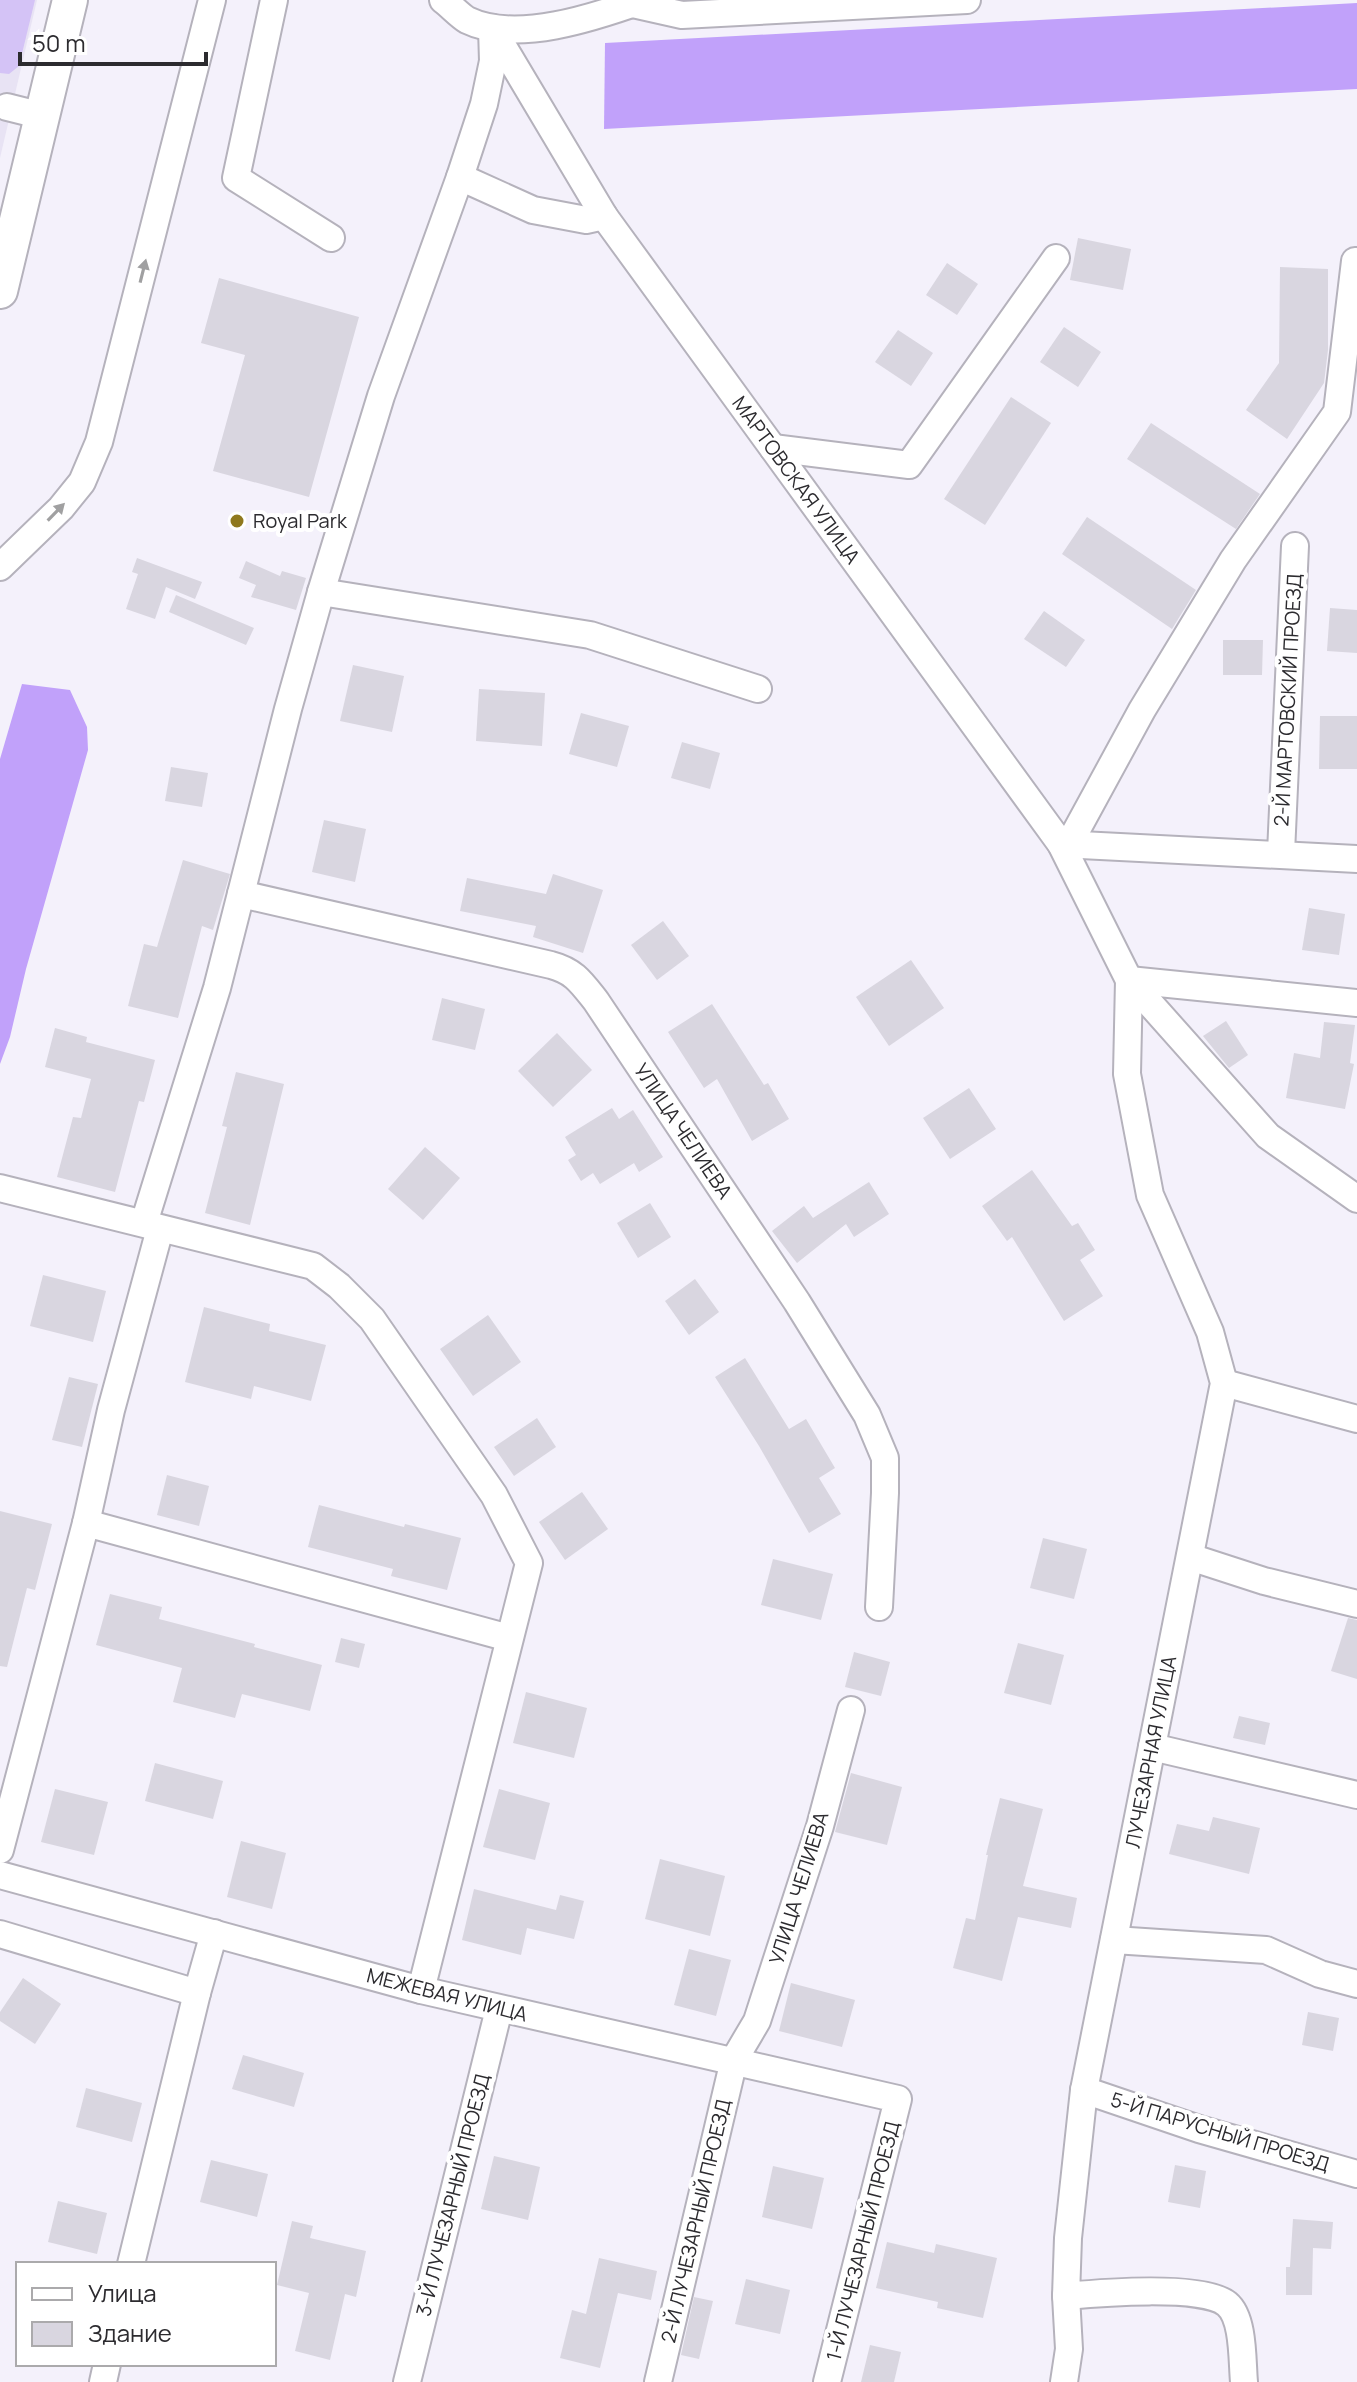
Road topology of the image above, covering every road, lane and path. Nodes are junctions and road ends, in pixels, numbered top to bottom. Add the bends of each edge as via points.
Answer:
1 (70, 0) edge
2 (212, 0) edge
3 (274, 0) edge
4 (443, 0) edge
5 (967, 0) edge
6 (638, 2) edge
7 (492, 28) junction
8 (7, 107) dead end
9 (43, 116) junction
10 (460, 177) junction
11 (604, 216) junction
12 (331, 238) dead end
13 (1056, 258) dead end
14 (1355, 261) dead end
15 (0, 291) edge
16 (773, 448) junction
17 (1295, 546) dead end
18 (0, 567) edge
19 (321, 592) junction
20 (758, 689) dead end
21 (1065, 844) junction
22 (1281, 853) junction
23 (1357, 859) edge
24 (241, 894) junction
25 (1129, 980) junction
26 (1357, 1003) edge
27 (0, 1188) edge
28 (1357, 1199) edge
29 (152, 1226) junction
30 (1224, 1383) junction
31 (1357, 1419) edge
32 (86, 1523) junction
33 (1190, 1557) junction
34 (1357, 1604) edge
35 (879, 1607) dead end
36 (509, 1638) junction
37 (851, 1710) dead end
38 (1152, 1747) junction
39 (1357, 1795) edge
40 (0, 1850) edge
41 (0, 1875) edge
42 (214, 1933) junction
43 (0, 1934) edge
44 (1114, 1940) junction
45 (1357, 1984) edge
46 (421, 1990) junction
47 (197, 1993) junction
48 (499, 2009) junction
49 (734, 2060) junction
50 (1084, 2090) junction
51 (898, 2099) joint
52 (1357, 2174) edge
53 (131, 2262) edge
54 (1066, 2296) junction
55 (407, 2382) edge
56 (658, 2382) edge
57 (827, 2382) edge
58 (1064, 2382) edge
59 (1244, 2382) edge

1 - 9 main road
18 -> 2 street via 82,482 99,442
3 - 12 street via 236,178
4 - 7 street via 466,19
5 - 6 street via 682,15
6 - 7 street via 587,20
7 - 10 street via 493,61 484,104
7 - 11 street, МАРТОВСКАЯ УЛИЦА
8 - 9 street
9 - 15 main road
10 - 11 street via 533,210 586,220
10 - 19 street via 381,396
11 - 16 street, МАРТОВСКАЯ УЛИЦА
13 - 16 street via 909,465
14 - 21 street via 1337,412 1233,560
16 - 21 street, МАРТОВСКАЯ УЛИЦА
17 - 22 street, 2-Й МАРТОВСКИЙ ПРОЕЗД
19 - 20 street via 590,635
19 - 24 street
21 - 22 street
21 - 25 street, МАРТОВСКАЯ УЛИЦА
22 - 23 street
24 - 29 street
24 - 35 street, УЛИЦА ЧЕЛИЕВА via 551,965 579,979 867,1415 885,1458
25 - 26 street
25 - 28 street via 1268,1136
25 - 30 street, ЛУЧЕЗАРНАЯ УЛИЦА via 1127,1074 1150,1195 1210,1332
27 - 29 street
29 - 32 street
29 - 36 street via 313,1266 372,1319 494,1495 529,1563
30 - 31 street
30 - 33 street, ЛУЧЕЗАРНАЯ УЛИЦА
32 - 36 street
32 - 40 street
33 - 34 street
33 - 38 street, ЛУЧЕЗАРНАЯ УЛИЦА
36 - 46 street
37 - 49 street, УЛИЦА ЧЕЛИЕВА via 757,2021
38 - 39 street
38 - 44 street, ЛУЧЕЗАРНАЯ УЛИЦА
41 - 42 street, МЕЖЕВАЯ УЛИЦА
42 - 46 street, МЕЖЕВАЯ УЛИЦА
42 - 47 street
43 - 47 street
44 - 45 street via 1266,1950
44 - 50 street, ЛУЧЕЗАРНАЯ УЛИЦА
46 - 48 street, МЕЖЕВАЯ УЛИЦА
47 - 53 street
48 - 49 street, МЕЖЕВАЯ УЛИЦА
48 - 55 street, 3-Й ЛУЧЕЗАРНЫЙ ПРОЕЗД
49 - 51 street, МЕЖЕВАЯ УЛИЦА
49 - 56 street, 2-Й ЛУЧЕЗАРНЫЙ ПРОЕЗД
50 - 52 street, 5-Й ПАРУСНЫЙ ПРОЕЗД
50 - 54 street, ЛУЧЕЗАРНАЯ УЛИЦА
51 - 57 street, 1-Й ЛУЧЕЗАРНЫЙ ПРОЕЗД
54 - 58 street, ЛУЧЕЗАРНАЯ УЛИЦА via 1069,2349
54 - 59 street via 1162,2292 1204,2295 1227,2304 1238,2322

